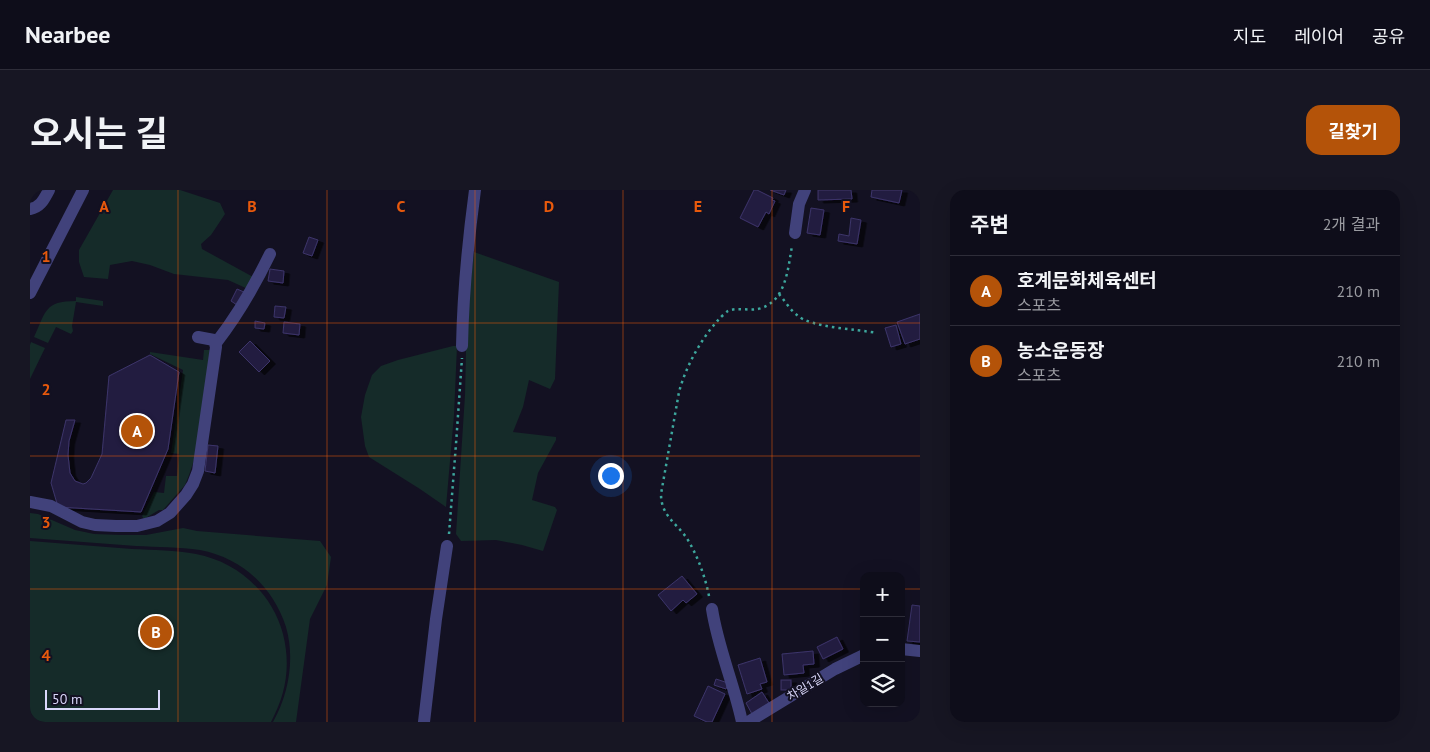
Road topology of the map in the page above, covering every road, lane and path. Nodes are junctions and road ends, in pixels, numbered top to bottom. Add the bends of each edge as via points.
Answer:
1 (49, 190) edge
2 (83, 190) edge
3 (475, 190) edge
4 (804, 190) edge
5 (30, 209) edge
6 (795, 233) joint
7 (270, 254) dead end
8 (30, 293) edge
9 (779, 294) junction
10 (877, 334) dead end
11 (198, 337) dead end
12 (216, 343) junction
13 (462, 346) joint
14 (30, 502) edge
15 (447, 546) joint
16 (712, 609) joint
17 (905, 649) edge
18 (920, 651) edge
19 (860, 657) edge
20 (424, 722) edge
21 (742, 722) edge
22 (748, 722) edge

1 - 5 street via 42,204
2 - 8 street
3 - 13 street via 467,247
4 - 6 street
6 - 9 path
7 - 12 street
9 - 10 path via 796,315 808,321
9 - 16 path via 766,307 728,311 722,316 703,339 679,392 661,502 698,561
11 - 12 street
12 - 14 street via 198,471 186,495 170,513 157,521 137,526 116,526 82,522 51,506
13 - 15 path
15 - 20 street
16 - 21 street
17 - 18 street
19 - 22 street, 차일1길

